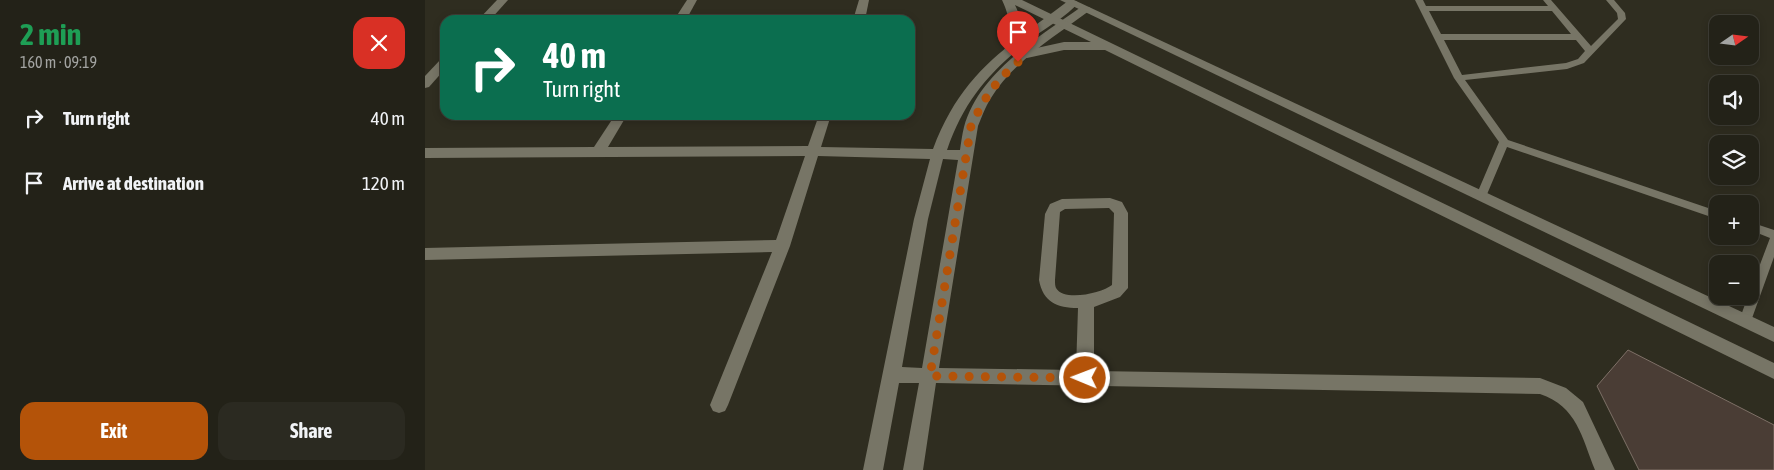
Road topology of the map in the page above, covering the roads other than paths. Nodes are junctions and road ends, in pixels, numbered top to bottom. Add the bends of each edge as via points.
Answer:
1 (503, 0) edge
2 (692, 0) edge
3 (864, 0) edge
4 (1007, 0) edge
5 (1013, 0) edge
6 (1547, 0) edge
7 (1610, 0) edge
8 (1074, 4) edge
9 (1421, 4) edge
10 (1555, 9) junction
11 (490, 15) edge
12 (683, 15) edge
13 (860, 15) edge
14 (1058, 22) junction
15 (1577, 36) junction
16 (1438, 37) junction
17 (1108, 46) junction
18 (1010, 51) junction
19 (1590, 52) junction
20 (1027, 54) junction
21 (440, 68) edge
22 (1459, 78) junction
23 (425, 84) edge
24 (618, 120) edge
25 (823, 120) edge
26 (1504, 142) junction
27 (599, 151) junction
28 (812, 151) junction
29 (425, 153) edge
30 (939, 155) junction
31 (965, 155) junction
32 (1481, 196) junction
33 (1709, 212) edge
34 (1759, 229) edge
35 (1774, 235) edge
36 (1774, 241) edge
37 (782, 246) junction
38 (425, 254) edge
39 (1086, 302) junction
40 (1745, 321) junction
41 (1774, 334) edge
42 (1774, 371) edge
43 (893, 375) junction
44 (930, 376) junction
45 (1085, 378) junction
46 (719, 405) dead end
47 (873, 470) edge
48 (913, 470) edge
49 (1605, 470) edge

1 - 11 street
2 - 12 street
3 - 13 street
4 - 18 street via 1018,25
5 - 14 street
6 - 10 lane
7 - 19 lane via 1622,19
8 - 14 street
8 - 32 street
9 - 10 lane
9 - 16 lane
10 - 15 lane
14 - 17 street
14 - 18 street
14 - 20 street
15 - 16 lane
15 - 19 lane
16 - 22 lane
17 - 20 street via 1064,46
17 - 42 street
18 - 30 street via 973,86 956,112
19 - 22 lane via 1567,66
20 - 31 street via 986,95 971,126
21 - 23 street
22 - 26 lane
24 - 27 street
25 - 28 street
26 - 32 lane
26 - 33 lane
27 - 28 street
27 - 29 street
28 - 30 street
28 - 37 street
30 - 31 street
30 - 43 street via 925,199
31 - 44 street
32 - 40 street
34 - 35 lane
36 - 40 lane
37 - 38 street
37 - 46 street
39 - 39 street via 1115,294 1120,288 1121,213 1110,203 1062,204 1052,214 1049,291 1059,299
39 - 45 street
40 - 41 street
43 - 44 street
43 - 47 street
44 - 45 street
44 - 48 street
45 - 49 street via 1540,386 1566,397 1577,408

